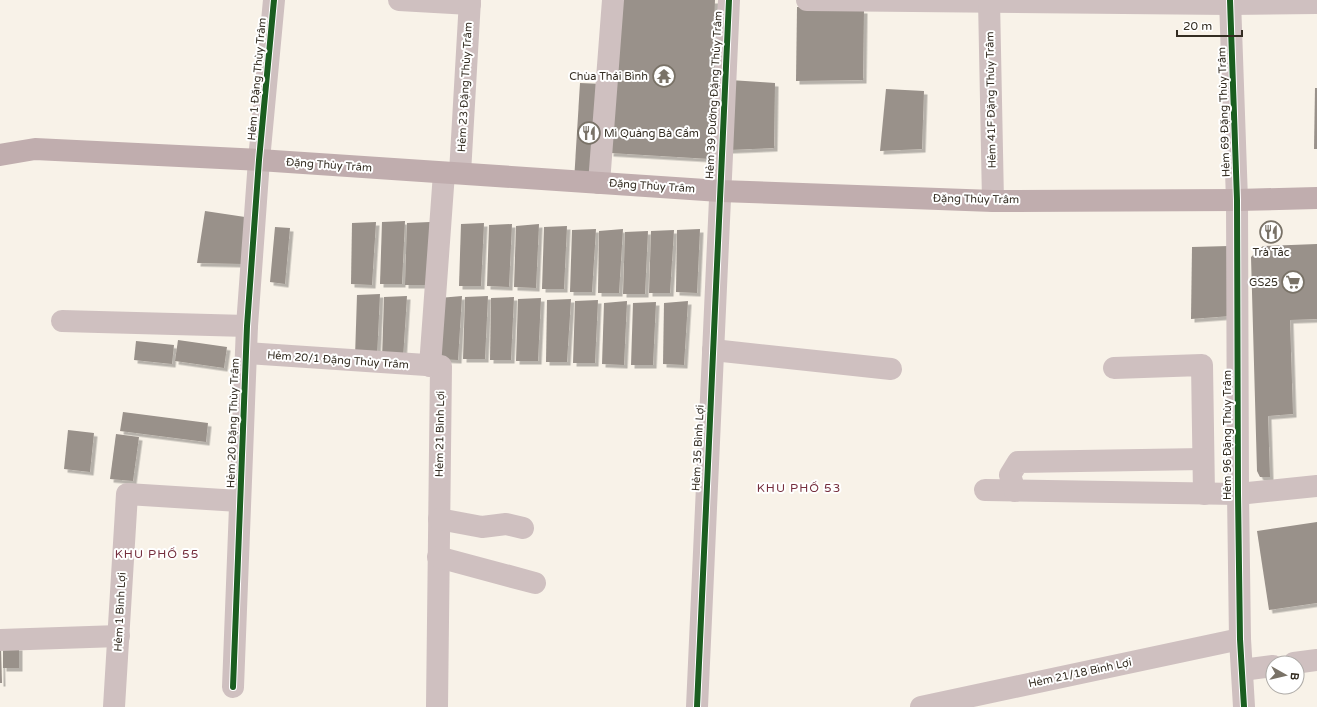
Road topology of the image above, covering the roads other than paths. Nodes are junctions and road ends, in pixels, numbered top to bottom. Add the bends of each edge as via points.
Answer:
1 (274, 0) edge
2 (399, 0) edge
3 (613, 0) edge
4 (729, 0) edge
5 (807, 0) edge
6 (820, 0) edge
7 (989, 1) edge
8 (470, 2) edge
9 (1164, 2) edge
10 (1230, 2) edge
11 (1317, 2) edge
12 (0, 140) edge
13 (36, 150) junction
14 (0, 155) edge
15 (259, 160) junction
16 (452, 173) junction
17 (598, 182) junction
18 (720, 191) junction
19 (1317, 198) edge
20 (993, 200) junction
21 (1237, 200) junction
22 (62, 321) dead end
23 (247, 326) junction
24 (713, 350) junction
25 (246, 353) junction
26 (430, 366) junction
27 (1114, 368) dead end
28 (891, 369) dead end
29 (1203, 459) junction
30 (1317, 486) edge
31 (985, 490) dead end
32 (1015, 491) junction
33 (1204, 494) junction
34 (1238, 494) junction
35 (240, 501) junction
36 (439, 519) junction
37 (523, 528) dead end
38 (438, 557) junction
39 (535, 582) dead end
40 (119, 636) junction
41 (1240, 639) junction
42 (0, 640) edge
43 (1317, 660) edge
44 (1305, 662) edge
45 (1265, 667) edge
46 (1242, 670) junction
47 (234, 687) dead end
48 (1007, 698) edge
49 (114, 707) edge
50 (437, 707) edge
51 (697, 707) edge
52 (921, 707) edge
53 (1244, 707) edge

1 - 15 street, Hẻm 1 Đặng Thùy Trâm
2 - 8 street
3 - 17 street
4 - 18 street, Hẻm 39 Đường Đặng Thùy Trâm
5 - 6 street
6 - 7 street
7 - 9 street
7 - 20 street, Hẻm 41F Đặng Thùy Trâm
8 - 16 street, Hẻm 23 Đặng Thùy Trâm
9 - 10 street
10 - 11 street
10 - 21 street, Hẻm 69 Đặng Thùy Trâm
12 - 13 main road, Đặng Thùy Trâm
13 - 14 main road, Đặng Thùy Trâm
13 - 15 main road, Đặng Thùy Trâm
15 - 16 main road, Đặng Thùy Trâm
15 - 23 street, Hẻm 20 Đặng Thùy Trâm
16 - 17 main road, Đặng Thùy Trâm
16 - 26 street
17 - 18 main road, Đặng Thùy Trâm
18 - 20 main road, Đặng Thùy Trâm
18 - 24 street, Hẻm 35 Bình Lợi
19 - 21 main road, Đặng Thùy Trâm
20 - 21 main road, Đặng Thùy Trâm
21 - 34 street, Hẻm 96 Đặng Thùy Trâm
22 - 23 street
23 - 25 street, Hẻm 20 Đặng Thùy Trâm
24 - 28 street
24 - 51 street, Hẻm 35 Bình Lợi
25 - 26 street, Hẻm 20/1 Đặng Thùy Trâm
25 - 35 street, Hẻm 20 Đặng Thùy Trâm
26 - 36 street, Hẻm 21 Bình Lợi via 440,366
27 - 29 street via 1202,365
29 - 32 street via 1018,462 1010,476
29 - 33 street
30 - 34 street
31 - 32 street
32 - 33 street
33 - 34 street
34 - 41 street, Hẻm 96 Đặng Thùy Trâm
35 - 40 street, Hẻm 1 Bình Lợi via 127,494
35 - 47 street, Hẻm 20 Đặng Thùy Trâm
36 - 37 street via 482,527 506,524
36 - 38 street, Hẻm 21 Bình Lợi
38 - 39 street
38 - 50 street, Hẻm 21 Bình Lợi
40 - 42 street
40 - 49 street, Hẻm 1 Bình Lợi
41 - 46 street, Hẻm 96 Đặng Thùy Trâm
41 - 48 street, Hẻm 21/18 Bình Lợi
43 - 44 street
45 - 46 street
46 - 53 street, Hẻm 96 Đặng Thùy Trâm
48 - 52 street, Hẻm 21/18 Bình Lợi

